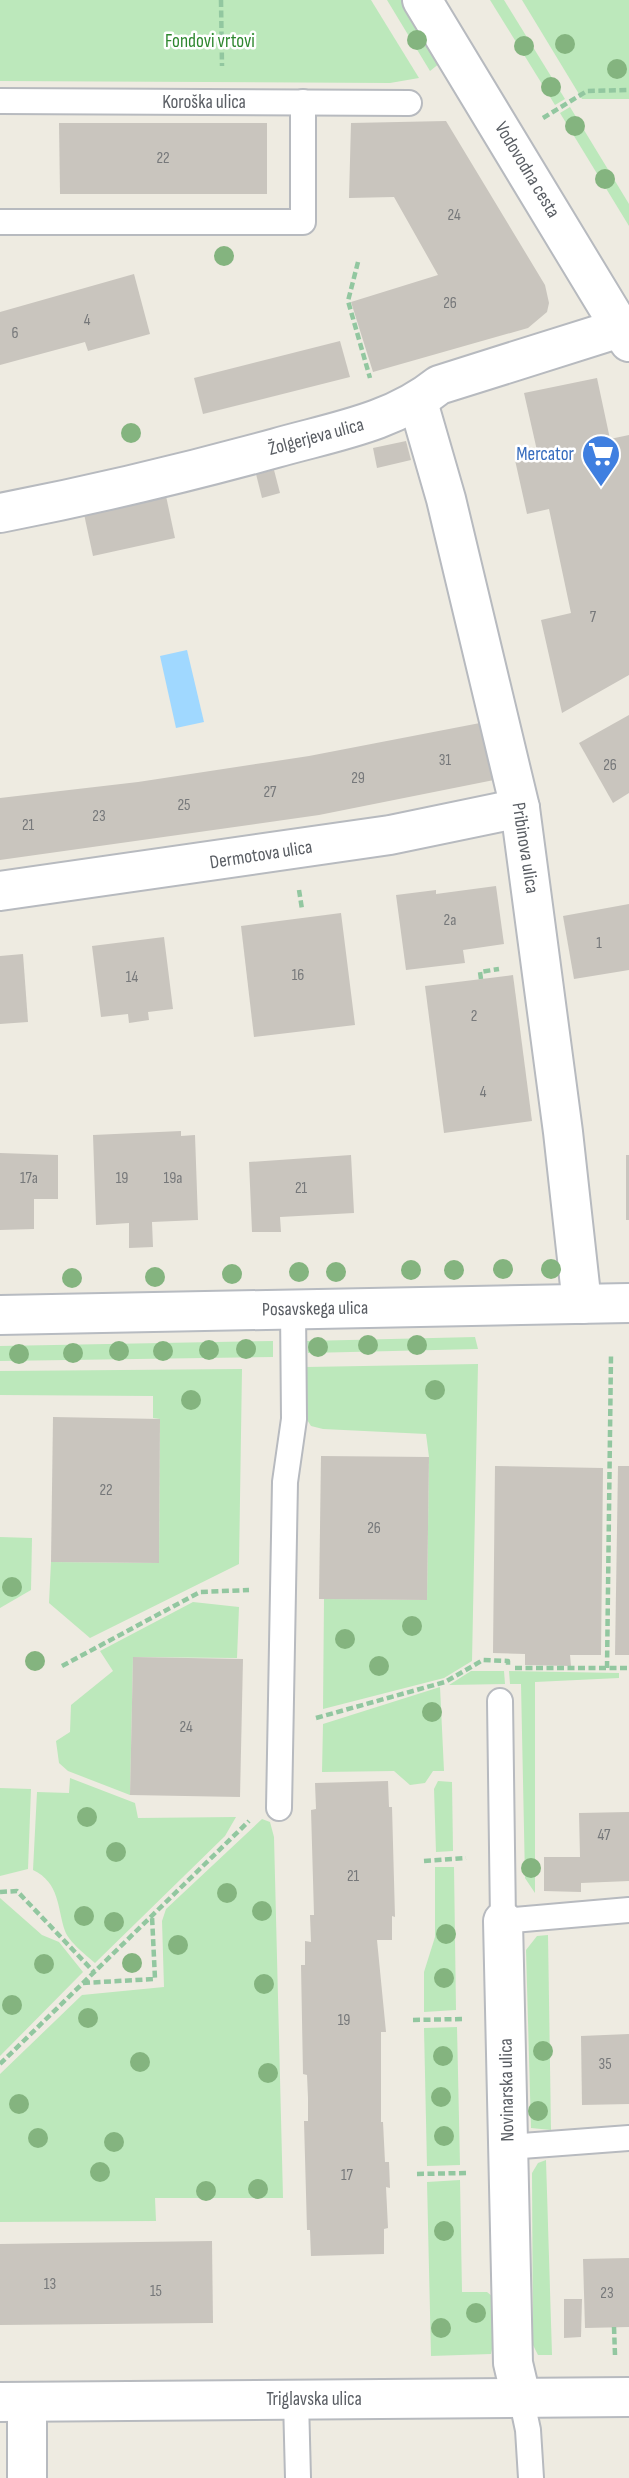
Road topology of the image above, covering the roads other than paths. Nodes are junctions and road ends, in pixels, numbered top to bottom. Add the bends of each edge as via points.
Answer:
1 (422, 0) edge
2 (0, 101) edge
3 (303, 102) junction
4 (409, 103) dead end
5 (0, 222) edge
6 (624, 335) edge
7 (418, 402) junction
8 (0, 513) edge
9 (520, 808) junction
10 (0, 891) edge
11 (629, 1303) edge
12 (582, 1304) junction
13 (293, 1309) junction
14 (0, 1315) edge
15 (500, 1701) dead end
16 (279, 1808) dead end
17 (629, 1910) edge
18 (503, 1921) junction
19 (629, 2138) edge
20 (508, 2147) junction
21 (622, 2380) edge
22 (521, 2398) junction
23 (296, 2400) junction
24 (14, 2402) edge
25 (27, 2478) edge
26 (298, 2478) edge
27 (531, 2478) edge

1 - 6 street, Vodovodna cesta
2 - 3 lane, Koroška ulica
3 - 4 lane, Koroška ulica
3 - 5 lane via 303,222
6 - 7 street, Žolgerjeva ulica via 439,385
7 - 8 street, Žolgerjeva ulica via 382,419 210,466
7 - 9 street, Pribinova ulica via 446,499
9 - 10 street, Dermotova ulica via 342,843
9 - 12 street, Pribinova ulica
11 - 12 street, Posavskega ulica
12 - 13 street, Posavskega ulica
13 - 14 street, Posavskega ulica
13 - 16 lane via 294,1419 285,1482
15 - 18 lane, Novinarska ulica
17 - 18 lane
18 - 20 street, Novinarska ulica
19 - 20 lane
20 - 22 street, Novinarska ulica via 513,2363
21 - 22 street, Triglavska ulica
22 - 23 street, Triglavska ulica
22 - 27 lane, Novinarska ulica
23 - 24 street, Triglavska ulica
23 - 26 lane
24 - 25 street

